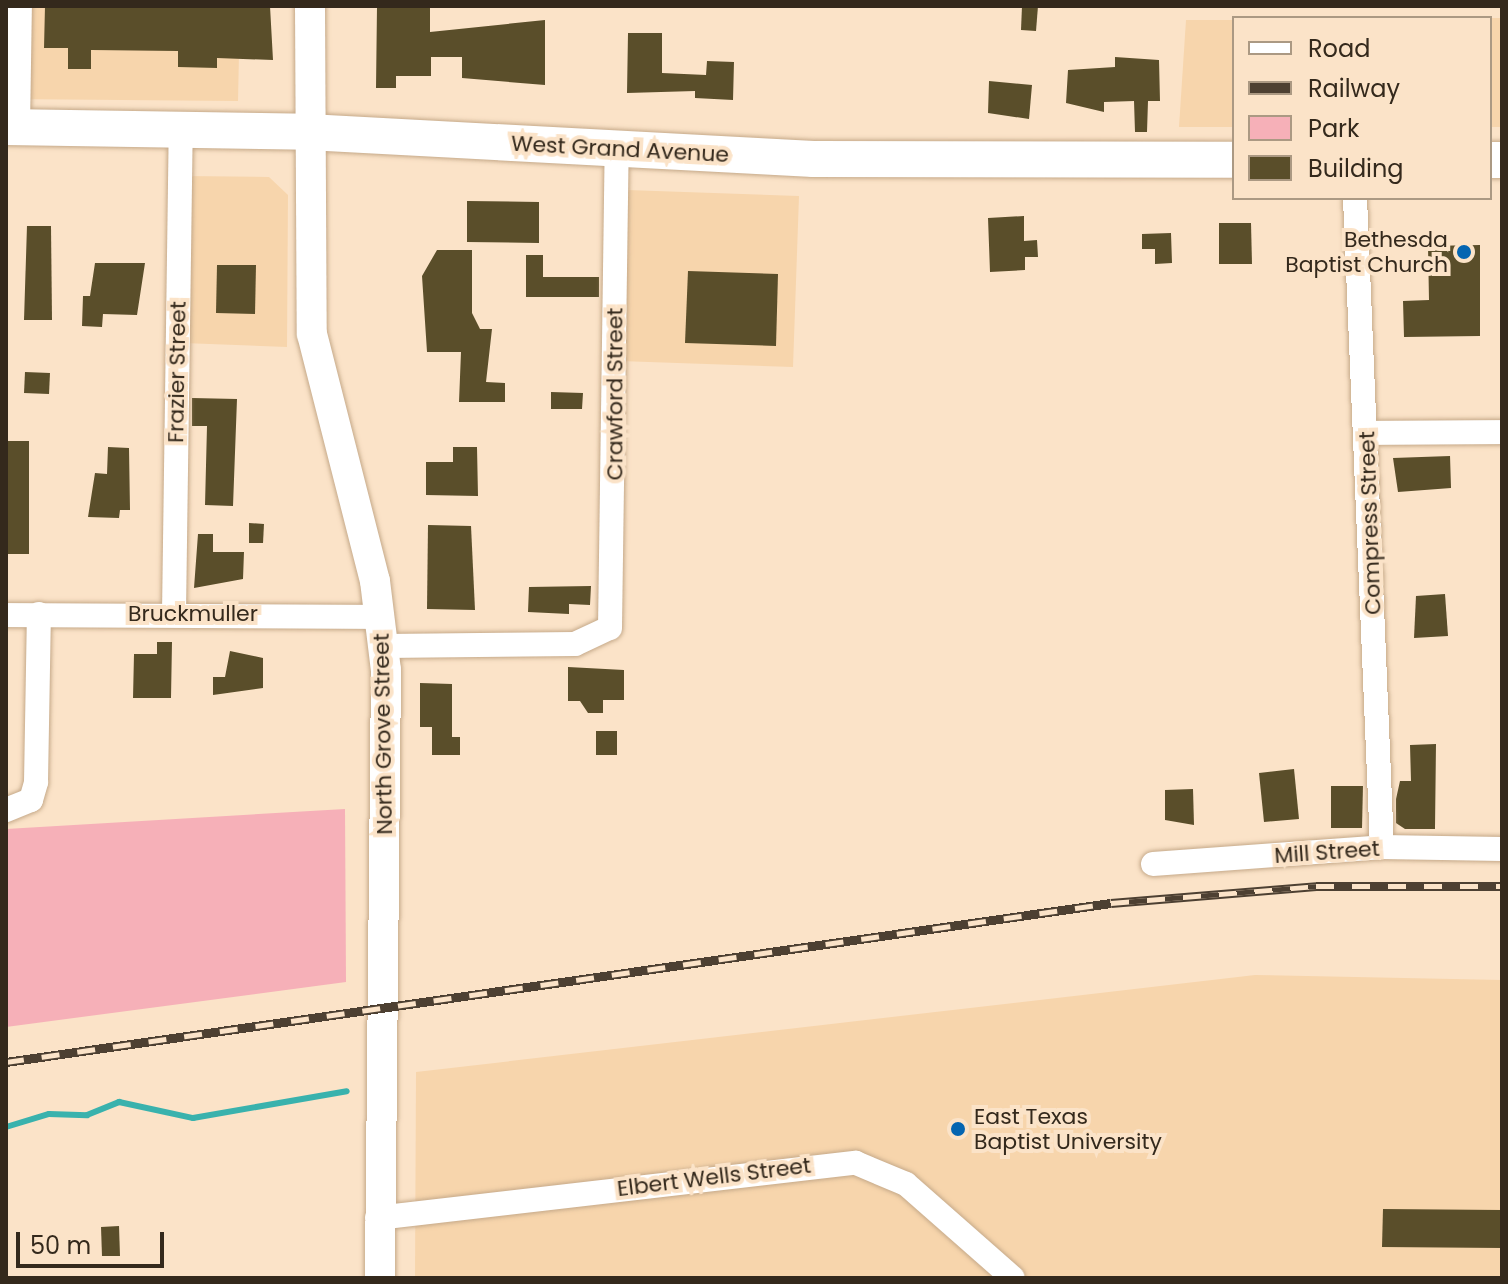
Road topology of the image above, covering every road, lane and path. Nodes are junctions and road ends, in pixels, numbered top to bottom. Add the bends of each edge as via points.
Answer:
1 (20, 6) edge
2 (310, 6) edge
3 (12, 127) edge
4 (181, 130) junction
5 (308, 132) junction
6 (617, 148) junction
7 (1232, 160) edge
8 (1355, 200) edge
9 (1502, 432) edge
10 (1366, 433) junction
11 (174, 613) junction
12 (39, 614) junction
13 (6, 615) edge
14 (382, 631) junction
15 (603, 636) joint
16 (15, 808) edge
17 (1382, 847) junction
18 (1502, 849) edge
19 (1153, 864) dead end
20 (377, 1218) junction
21 (380, 1278) edge
22 (1013, 1278) edge

1 - 3 street
2 - 5 main road, North Grove Street
3 - 4 highway, West Grand Avenue
4 - 5 highway, West Grand Avenue
4 - 11 street, Frazier Street
5 - 6 highway, West Grand Avenue
5 - 14 main road, North Grove Street via 312,334
6 - 7 highway, West Grand Avenue via 813,159
6 - 15 street, Crawford Street via 615,604
8 - 10 street, Compress Street
9 - 10 street
10 - 17 street, Compress Street
11 - 12 street, Bruckmuller
11 - 14 street, Bruckmuller
12 - 13 street, Bruckmuller
12 - 16 street via 36,782
14 - 15 street, Bruckmuller via 575,644
14 - 20 main road, North Grove Street
17 - 18 street, Mill Street
17 - 19 street, Mill Street
20 - 21 main road, North Grove Street
20 - 22 street, Elbert Wells Street via 856,1163 922,1196

